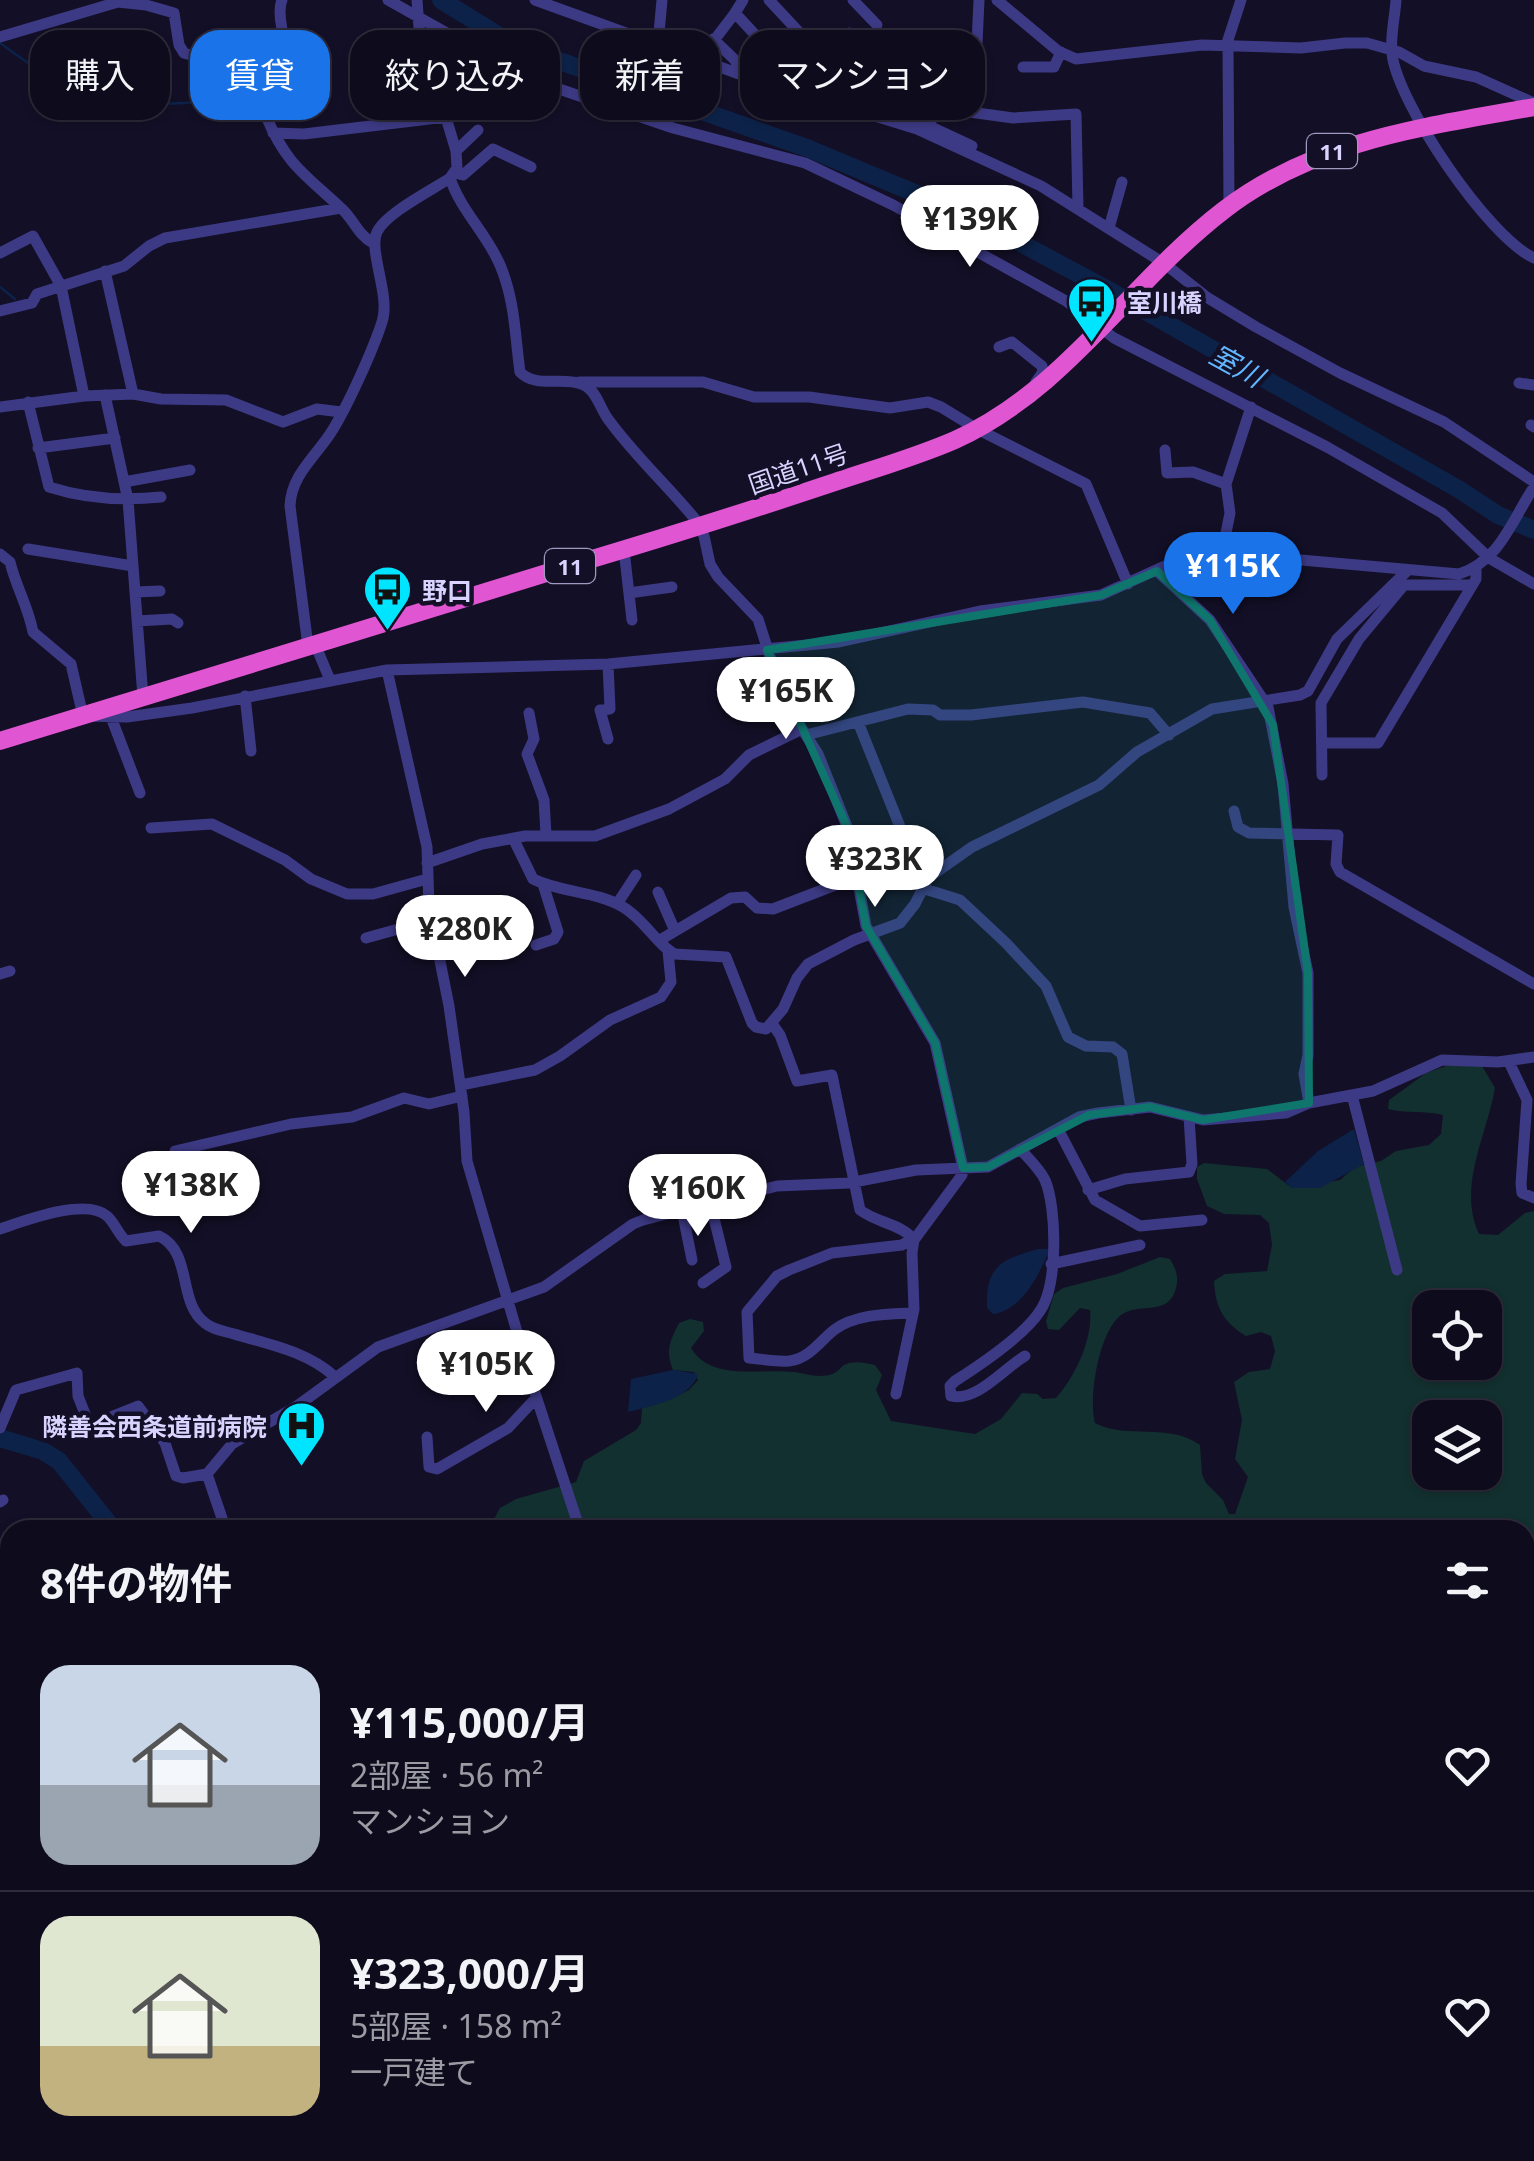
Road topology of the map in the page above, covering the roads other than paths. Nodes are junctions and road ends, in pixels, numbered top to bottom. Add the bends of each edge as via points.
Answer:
1 (282, 0) edge
2 (388, 0) edge
3 (535, 0) edge
4 (662, 0) edge
5 (743, 0) edge
6 (769, 0) edge
7 (853, 0) edge
8 (979, 0) edge
9 (997, 0) edge
10 (1241, 0) edge
11 (1396, 0) edge
12 (173, 6) edge
13 (417, 8) edge
14 (735, 13) junction
15 (877, 24) dead end
16 (281, 30) edge
17 (618, 30) edge
18 (660, 30) edge
19 (751, 30) edge
20 (978, 30) edge
21 (720, 31) edge
22 (0, 37) edge
23 (720, 46) edge
24 (1227, 46) junction
25 (1392, 49) junction
26 (1060, 52) junction
27 (190, 54) edge
28 (1023, 66) dead end
29 (740, 71) edge
30 (1534, 105) edge
31 (985, 114) edge
32 (268, 120) edge
33 (421, 120) edge
34 (447, 120) edge
35 (889, 120) edge
36 (931, 120) edge
37 (928, 124) junction
38 (1422, 127) junction
39 (478, 130) dead end
40 (274, 133) junction
41 (456, 152) junction
42 (531, 166) dead end
43 (453, 176) junction
44 (1122, 182) dead end
45 (1078, 205) junction
46 (1230, 206) junction
47 (341, 208) junction
48 (1109, 228) junction
49 (373, 242) junction
50 (0, 253) edge
51 (1534, 258) edge
52 (1164, 265) junction
53 (105, 271) junction
54 (61, 286) junction
55 (0, 312) edge
56 (1103, 328) junction
57 (999, 347) dead end
58 (575, 383) junction
59 (1518, 384) dead end
60 (1534, 384) edge
61 (1034, 393) junction
62 (105, 394) junction
63 (133, 394) junction
64 (84, 396) junction
65 (28, 402) junction
66 (0, 407) edge
67 (1251, 407) junction
68 (341, 412) junction
69 (977, 429) junction
70 (115, 438) junction
71 (38, 448) junction
72 (1165, 450) dead end
73 (190, 470) dead end
74 (124, 482) junction
75 (1226, 484) junction
76 (1533, 487) edge
77 (161, 497) dead end
78 (128, 500) junction
79 (700, 526) junction
80 (28, 549) dead end
81 (624, 550) junction
82 (1222, 553) junction
83 (0, 554) edge
84 (1492, 555) junction
85 (133, 566) junction
86 (1476, 568) junction
87 (1157, 570) junction
88 (1407, 570) junction
89 (1128, 584) junction
90 (1534, 584) edge
91 (1471, 585) junction
92 (672, 587) dead end
93 (160, 591) dead end
94 (135, 592) junction
95 (629, 592) junction
96 (632, 620) dead end
97 (137, 621) junction
98 (178, 623) dead end
99 (311, 645) junction
100 (767, 650) junction
101 (608, 664) junction
102 (387, 670) junction
103 (330, 680) junction
104 (245, 696) junction
105 (143, 698) junction
106 (1264, 701) junction
107 (529, 713) dead end
108 (83, 716) junction
109 (111, 718) junction
110 (858, 722) junction
111 (804, 732) junction
112 (1168, 734) junction
113 (608, 739) dead end
114 (0, 741) edge
115 (1323, 743) junction
116 (251, 751) dead end
117 (1322, 775) dead end
118 (140, 792) dead end
119 (1234, 811) dead end
120 (151, 828) dead end
121 (546, 835) junction
122 (1287, 835) junction
123 (514, 840) junction
124 (427, 863) junction
125 (636, 875) dead end
126 (856, 877) junction
127 (427, 879) junction
128 (543, 884) junction
129 (923, 884) junction
130 (658, 892) dead end
131 (617, 904) junction
132 (431, 920) junction
133 (675, 930) junction
134 (871, 934) junction
135 (366, 938) dead end
136 (536, 945) dead end
137 (664, 945) junction
138 (1534, 984) edge
139 (773, 1025) junction
140 (1534, 1057) edge
141 (1509, 1062) junction
142 (461, 1090) junction
143 (1352, 1095) junction
144 (1309, 1103) junction
145 (1131, 1110) junction
146 (1189, 1118) junction
147 (1058, 1128) junction
148 (1020, 1149) junction
149 (175, 1151) dead end
150 (964, 1168) junction
151 (853, 1182) junction
152 (1088, 1190) junction
153 (1534, 1198) edge
154 (710, 1202) junction
155 (682, 1210) junction
156 (1202, 1220) dead end
157 (0, 1229) edge
158 (913, 1240) junction
159 (1140, 1244) dead end
160 (692, 1260) dead end
161 (1051, 1264) junction
162 (1397, 1270) dead end
163 (703, 1283) dead end
164 (508, 1299) junction
165 (912, 1313) junction
166 (1025, 1356) dead end
167 (335, 1377) junction
168 (0, 1386) edge
169 (14, 1392) junction
170 (896, 1394) dead end
171 (536, 1398) junction
172 (87, 1419) dead end
173 (103, 1420) dead end
174 (0, 1428) edge
175 (427, 1436) dead end
176 (461, 1453) junction
177 (468, 1469) dead end
178 (207, 1474) junction
179 (223, 1520) edge
180 (577, 1520) edge

1 - 16 street
2 - 13 street
3 - 17 street
4 - 18 street
5 - 14 street
6 - 37 street via 854,92
7 - 15 street
8 - 20 street
9 - 26 street
10 - 24 street
11 - 25 street
12 - 22 street via 112,3
12 - 27 street via 179,45
13 - 56 street via 526,78 834,175 931,224
14 - 19 street
14 - 21 street
23 - 29 street
24 - 25 street via 1345,42
24 - 26 street via 1086,60
24 - 46 street
25 - 30 street
25 - 38 street
26 - 28 street via 1054,67
30 - 38 highway, 国道11号 / 11
31 - 45 street via 1076,114
32 - 40 street
33 - 40 street
34 - 41 street
35 - 45 street
36 - 37 street
37 - 45 street via 1059,189
38 - 46 highway, 国道11号 / 11 via 1324,154
38 - 51 street via 1507,242
39 - 41 street
40 - 47 street via 284,155
41 - 43 street
42 - 43 street via 493,148
43 - 49 street via 387,220
43 - 58 street via 457,199 506,281 520,372 533,380
44 - 48 street
45 - 48 street
46 - 52 highway, 国道11号 / 11
47 - 49 street
47 - 53 street via 173,236
48 - 52 street
49 - 68 street via 384,318
50 - 54 street via 33,236
52 - 56 highway, 国道11号 / 11
52 - 76 street via 1256,327 1444,422
53 - 54 street
53 - 63 street
54 - 55 street
54 - 64 street
56 - 61 highway, 国道11号 / 11
56 - 67 street
57 - 61 street via 1012,342 1042,366
58 - 69 street via 703,382 754,397 890,408 928,402
58 - 79 street via 593,392 610,422
59 - 60 street
61 - 69 highway, 国道11号 / 11
62 - 63 street
62 - 64 street
62 - 70 street
63 - 68 street via 226,400 283,422 316,409
64 - 65 street
65 - 66 street
65 - 71 street
67 - 75 street
67 - 84 street via 1442,513
68 - 99 street via 290,496
69 - 79 highway, 国道11号 / 11
69 - 89 street via 1086,484
70 - 71 street
70 - 74 street
71 - 78 street via 49,487
72 - 75 street via 1167,473 1192,472
73 - 74 street
74 - 78 street
75 - 82 street via 1230,513
76 - 84 street
77 - 78 street
78 - 85 street
79 - 81 highway, 国道11号 / 11
79 - 100 street via 718,578 758,618
80 - 85 street
81 - 95 street
81 - 99 highway, 国道11号 / 11
82 - 87 street
82 - 88 street
83 - 108 street via 28,604 33,632 71,664
84 - 86 street
84 - 90 street
85 - 94 street
86 - 88 street via 1459,574
86 - 91 street
87 - 89 street
87 - 106 street via 1210,620
88 - 106 street via 1337,639 1308,691
89 - 100 street via 1055,603
91 - 115 street via 1378,743
91 - 115 street via 1404,585 1358,639 1321,703
92 - 95 street
93 - 94 street
94 - 97 street
95 - 96 street
97 - 98 street
97 - 105 street
99 - 103 street
99 - 105 highway, 国道11号 / 11
100 - 101 street
100 - 111 street
101 - 102 street
101 - 113 street via 610,708 600,710
102 - 103 street
102 - 124 street
103 - 104 street
104 - 109 street
104 - 116 street
105 - 108 highway, 国道11号 / 11
106 - 112 street via 1212,709
106 - 122 street via 1279,755
107 - 121 street via 534,739 527,754 544,800
108 - 109 street
108 - 114 highway, 国道11号 / 11
109 - 118 street
110 - 111 street
110 - 112 street via 908,709 971,715 1092,702 1150,713
110 - 129 street
111 - 121 street via 749,756 725,779 669,809 595,836
111 - 126 street via 848,828
112 - 129 street via 1099,785 972,848
115 - 117 street
119 - 122 street via 1238,827 1249,833
120 - 127 street via 212,824 347,894
121 - 123 street
122 - 138 street via 1338,835 1340,872
122 - 144 street via 1308,973
123 - 124 street
123 - 128 street via 528,872
124 - 127 street
125 - 131 street
126 - 133 street via 773,909 731,898
126 - 134 street
127 - 132 street
128 - 131 street
128 - 136 street via 558,932
129 - 134 street via 900,923
129 - 145 street via 960,900 1006,943 1046,986 1068,1037 1122,1054
130 - 133 street
131 - 137 street
132 - 135 street
132 - 142 street
133 - 137 street
134 - 139 street via 808,964
134 - 150 street via 935,1042
137 - 139 street via 694,956 726,957 752,1023
137 - 142 street via 670,982 662,997 610,1020 536,1070
139 - 151 street via 797,1081 832,1075
140 - 141 street
141 - 143 street via 1442,1060
141 - 153 street via 1528,1100 1520,1184
142 - 149 street via 428,1104 404,1098 352,1117
142 - 164 street via 467,1161
143 - 144 street
143 - 162 street
144 - 146 street via 1286,1113
145 - 146 street via 1150,1107
145 - 147 street via 1089,1115
146 - 152 street via 1189,1172
147 - 148 street
147 - 152 street
148 - 150 street via 988,1166
148 - 161 street via 1051,1197
150 - 151 street
150 - 158 street
151 - 154 street via 776,1186
151 - 158 street via 860,1210 906,1230
152 - 156 street via 1140,1226
154 - 155 street
154 - 163 street via 726,1267
155 - 160 street
155 - 164 street via 633,1224 544,1286
157 - 167 street via 65,1210 92,1210 109,1217 126,1241 159,1236 173,1246 202,1321 313,1360
158 - 165 street
158 - 165 street via 832,1253 778,1276 746,1312 749,1358 802,1358 848,1322
159 - 161 street
161 - 166 street via 1041,1310 955,1381 950,1396 974,1393
164 - 167 street via 378,1347
164 - 171 street
165 - 170 street
167 - 178 street via 232,1444
168 - 169 street
169 - 172 street via 77,1373
169 - 174 street
171 - 176 street via 508,1428
171 - 180 street
173 - 178 street via 138,1406 166,1443 176,1476
175 - 176 street via 431,1470
176 - 177 street
178 - 179 street

